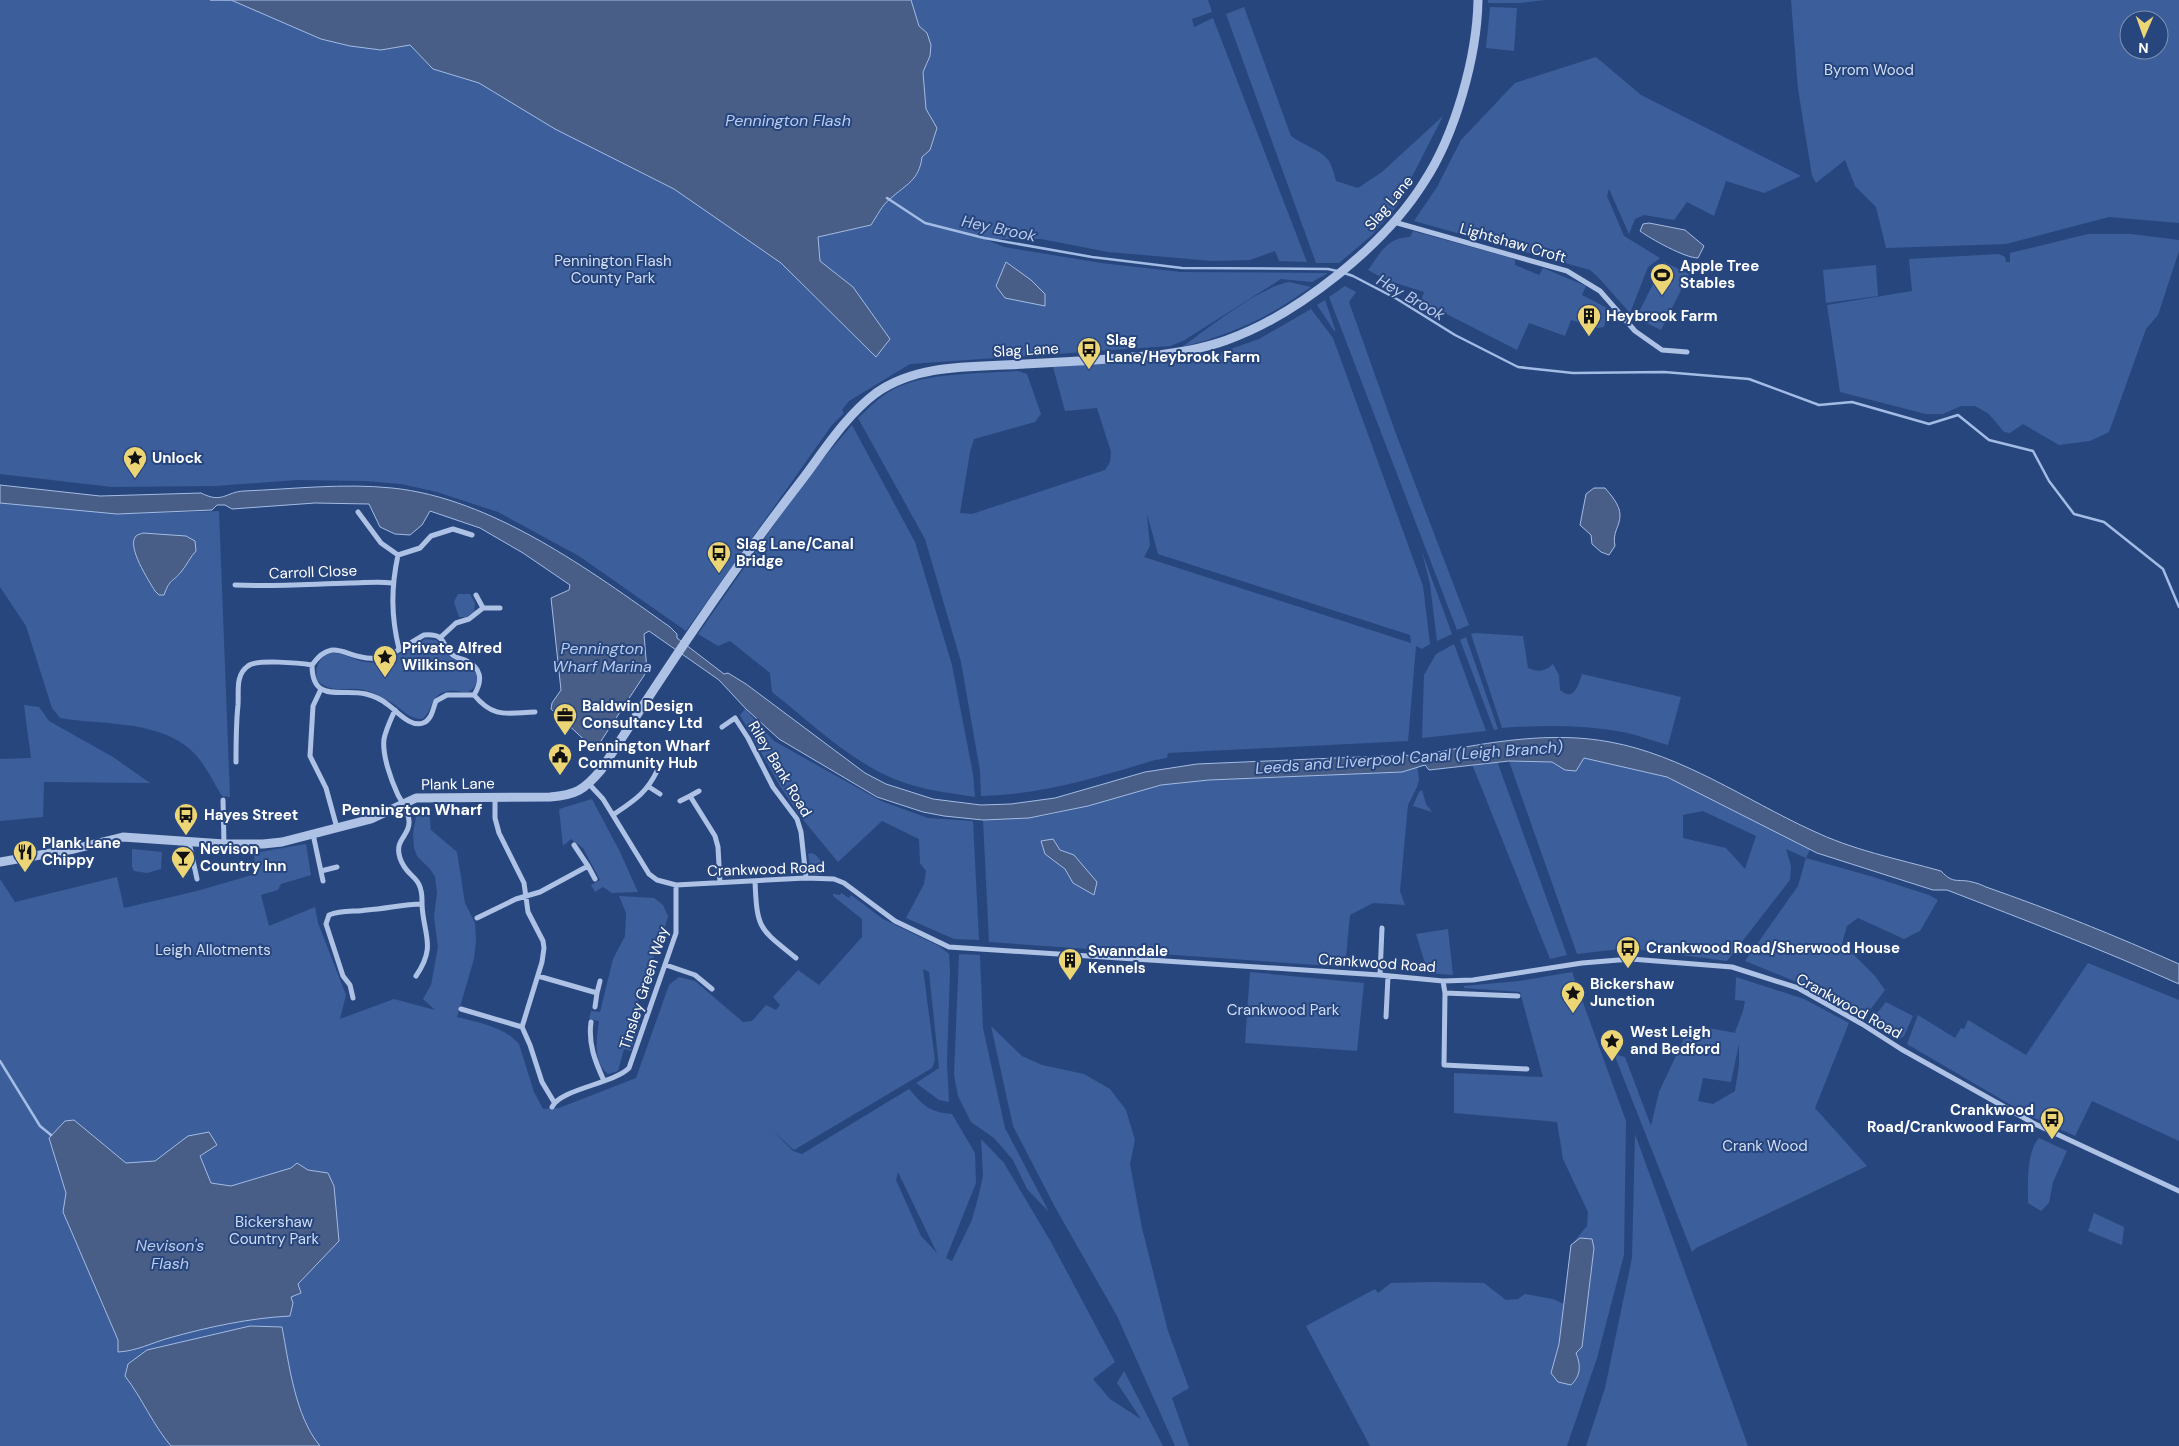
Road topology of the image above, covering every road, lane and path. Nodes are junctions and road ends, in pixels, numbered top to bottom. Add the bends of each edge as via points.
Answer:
1 (1478, 0) edge
2 (1394, 222) junction
3 (1688, 352) dead end
4 (358, 512) dead end
5 (472, 535) dead end
6 (398, 555) junction
7 (392, 583) junction
8 (235, 585) dead end
9 (476, 595) dead end
10 (483, 608) junction
11 (500, 608) dead end
12 (441, 638) junction
13 (399, 649) junction
14 (676, 657) joint
15 (312, 665) junction
16 (321, 689) junction
17 (474, 695) junction
18 (395, 710) junction
19 (535, 712) dead end
20 (722, 727) dead end
21 (244, 747) dead end
22 (236, 748) junction
23 (236, 762) dead end
24 (657, 771) dead end
25 (589, 784) junction
26 (649, 787) junction
27 (698, 791) dead end
28 (660, 794) dead end
29 (690, 796) junction
30 (495, 797) junction
31 (223, 800) dead end
32 (680, 801) dead end
33 (403, 803) junction
34 (613, 815) junction
35 (337, 828) junction
36 (314, 834) junction
37 (189, 842) junction
38 (224, 844) junction
39 (574, 845) dead end
40 (0, 862) edge
41 (588, 866) junction
42 (337, 867) dead end
43 (321, 871) junction
44 (806, 878) junction
45 (197, 879) dead end
46 (595, 879) dead end
47 (323, 881) dead end
48 (755, 881) junction
49 (720, 882) junction
50 (676, 885) junction
51 (526, 895) junction
52 (422, 904) junction
53 (477, 918) dead end
54 (1382, 928) dead end
55 (796, 958) dead end
56 (666, 965) junction
57 (1380, 975) junction
58 (416, 976) dead end
59 (538, 976) junction
60 (1388, 976) junction
61 (600, 981) dead end
62 (1443, 981) junction
63 (712, 989) dead end
64 (1445, 993) junction
65 (597, 994) junction
66 (1518, 996) dead end
67 (353, 998) dead end
68 (595, 1007) dead end
69 (461, 1009) dead end
70 (1386, 1017) dead end
71 (591, 1022) dead end
72 (522, 1027) junction
73 (1527, 1069) dead end
74 (604, 1081) junction
75 (2179, 1191) edge

1 - 2 street, Slag Lane via 1462,95 1447,139 1426,180
2 - 3 street, Lightshaw Croft via 1567,271 1600,290 1635,331 1662,350
2 - 14 street, Slag Lane via 1352,263 1327,282 1256,328 1202,348 1120,358 950,369 896,381 876,393 851,415 751,548
4 - 6 street via 381,543
5 - 6 street via 453,529 431,536 420,548
6 - 7 street
7 - 8 street, Carroll Close
7 - 13 street via 394,628
9 - 10 street
10 - 11 street
10 - 12 street via 456,623
12 - 13 street via 424,635
12 - 17 street via 454,656 475,665 480,672 481,682
13 - 15 street via 375,658 327,650
14 - 25 street, Plank Lane
15 - 16 street via 313,680
15 - 22 street via 264,662 248,665 237,688
16 - 18 street via 330,693 366,694
16 - 35 street via 313,706 310,756 326,788
17 - 18 street via 442,697 436,701 431,716 422,723 415,724
17 - 19 street via 495,713
18 - 33 street via 384,740 390,772
20 - 44 street, Riley Bank Road via 735,718 773,787 796,819 801,832
21 - 22 street
22 - 23 street
24 - 26 street
25 - 30 street, Plank Lane via 567,796
25 - 34 street, Crankwood Road
26 - 28 street
26 - 34 street
27 - 29 street
29 - 32 street
29 - 49 street via 715,836
30 - 33 street, Plank Lane via 416,798
30 - 51 street via 499,833 524,883
31 - 38 street
33 - 35 street, Plank Lane via 371,819
33 - 52 street via 410,821 399,845 399,855 402,864 421,885
34 - 50 street, Crankwood Road via 649,874 657,880
35 - 36 street, Plank Lane
36 - 38 street, Plank Lane via 263,844
36 - 43 street
37 - 38 street, Plank Lane
37 - 40 street, Plank Lane via 123,837
37 - 45 street
39 - 41 street
41 - 46 street
41 - 51 street via 540,892
42 - 43 street
43 - 47 street
44 - 48 street, Crankwood Road
44 - 57 street, Crankwood Road via 834,879 844,883 895,921 949,947
48 - 49 street, Crankwood Road
48 - 55 street via 760,925
49 - 50 street, Crankwood Road
50 - 56 street, Tinsley Green Way via 678,926
51 - 53 street
51 - 59 street via 528,912 544,948
52 - 58 street via 428,944
52 - 67 street via 338,912 329,916 326,924
54 - 57 street
56 - 63 street via 695,975
56 - 74 street, Tinsley Green Way via 630,1068
57 - 60 street, Crankwood Road
59 - 65 street
59 - 72 street
60 - 62 street, Crankwood Road
60 - 70 street
61 - 65 street
62 - 64 street
62 - 75 street, Crankwood Road via 1631,959 1732,967 1798,988 2035,1124
64 - 66 street
64 - 73 street via 1444,1065
65 - 68 street
69 - 72 street
71 - 74 street via 593,1056
72 - 74 street, Tinsley Green Way via 553,1105 559,1098

